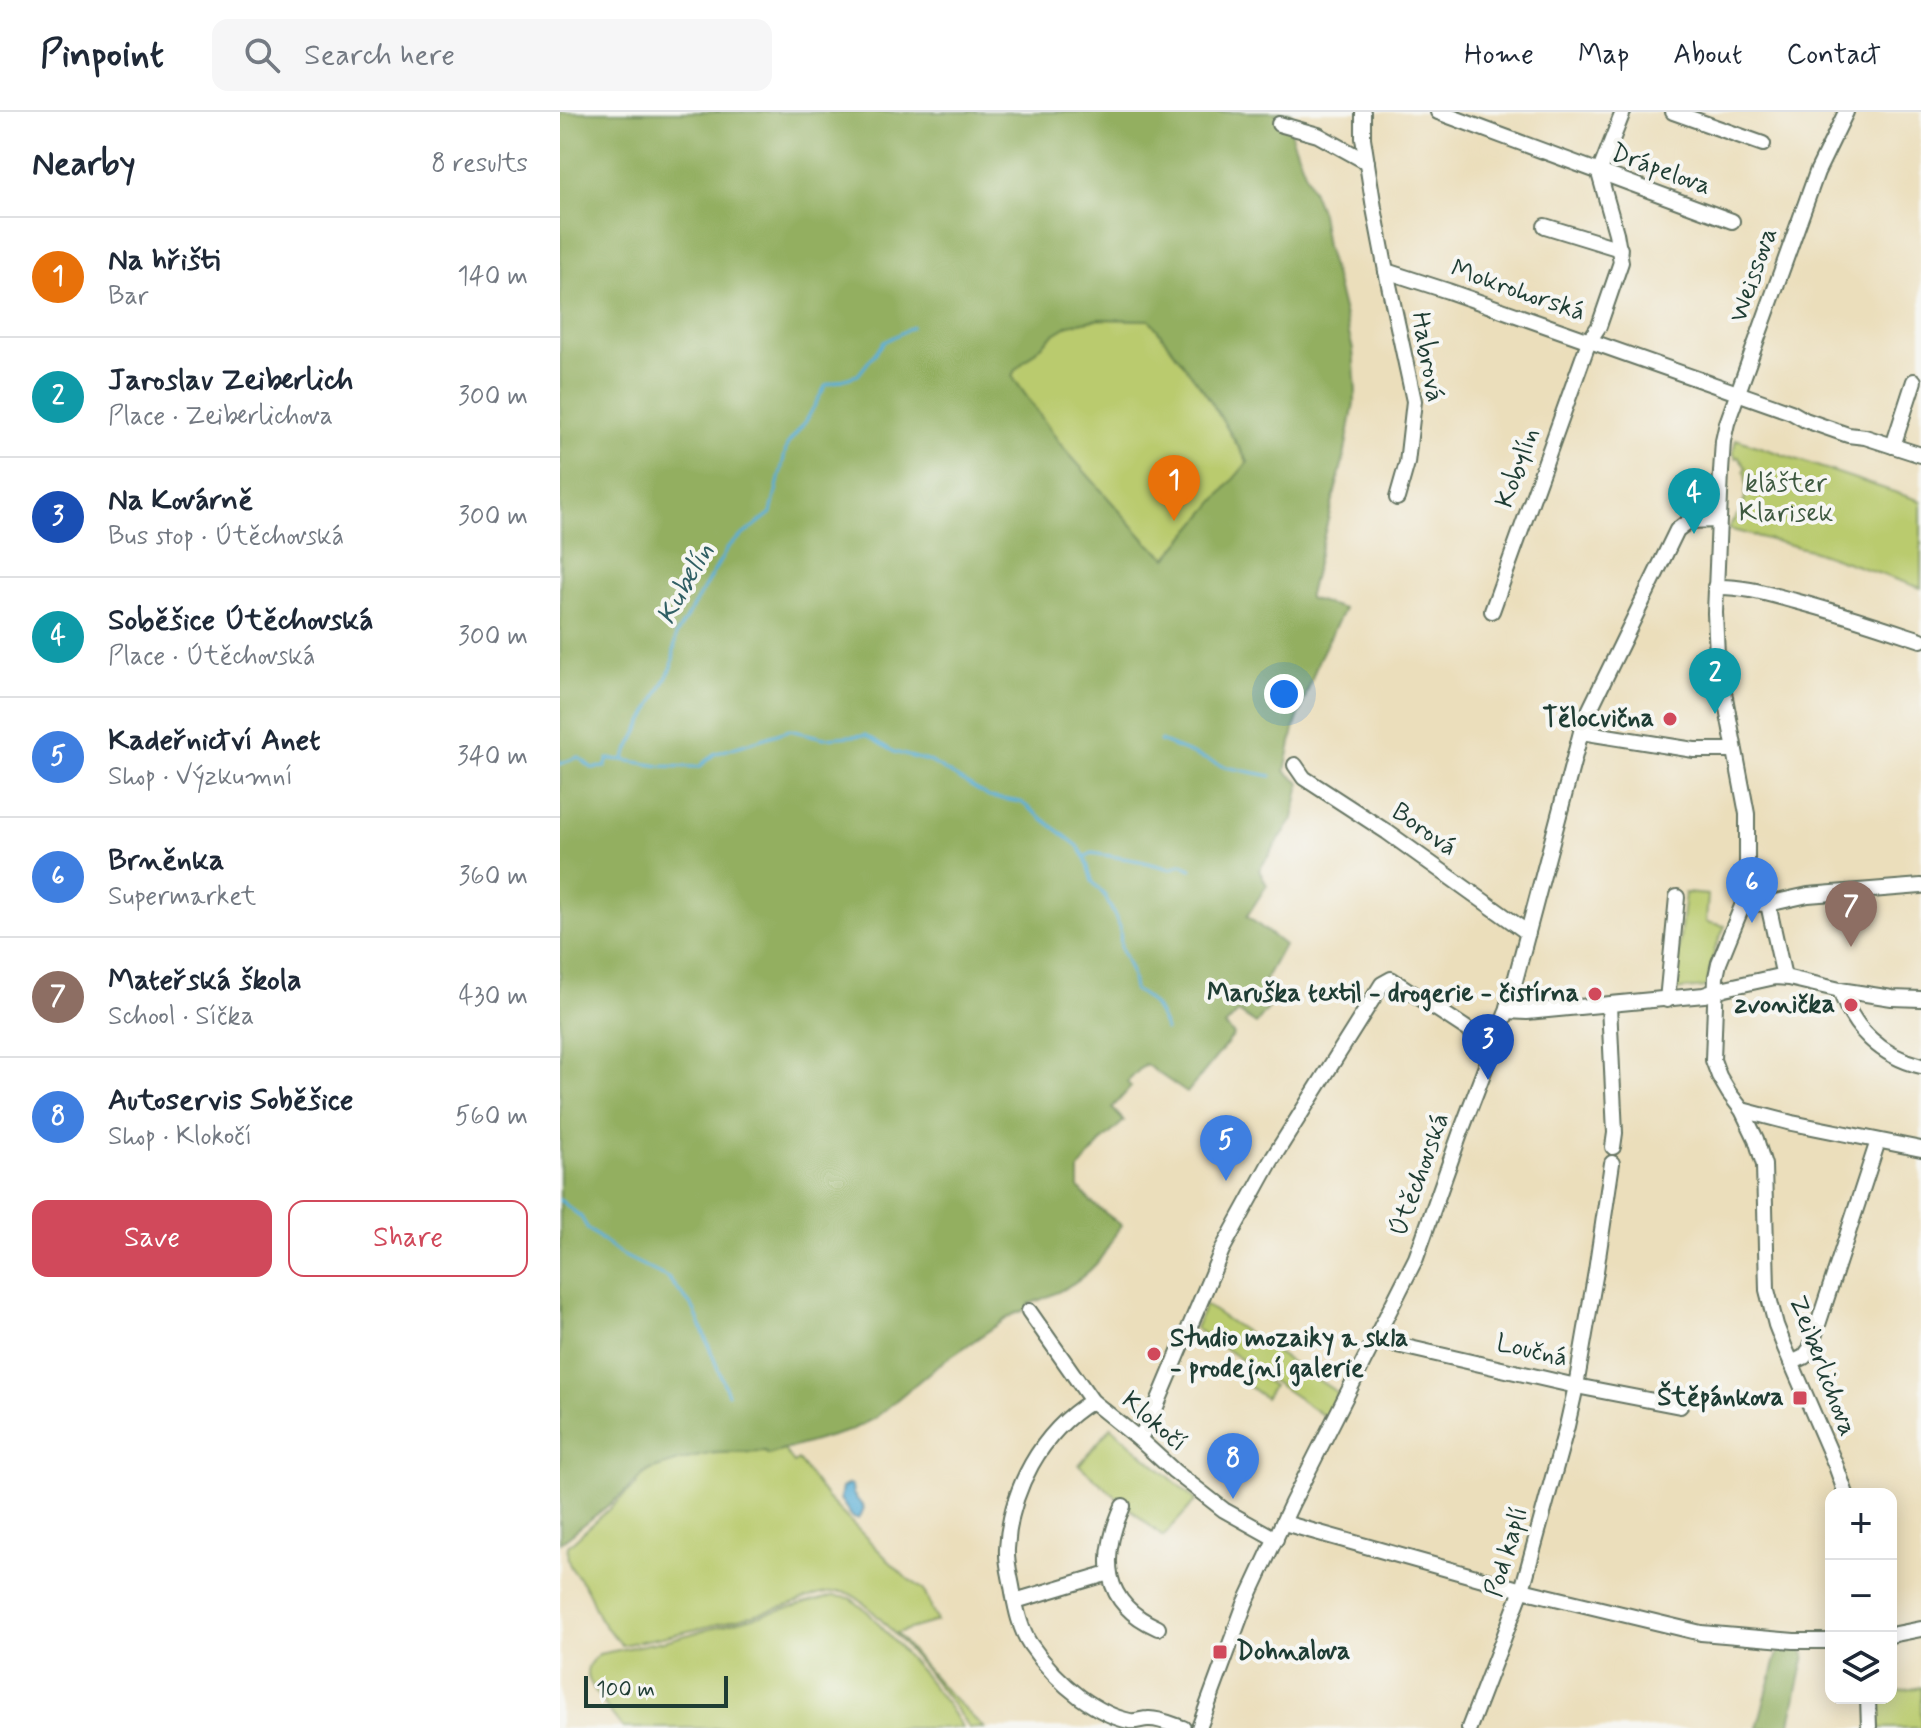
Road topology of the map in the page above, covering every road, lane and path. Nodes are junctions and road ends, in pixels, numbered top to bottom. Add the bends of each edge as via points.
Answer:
1 (1363, 112) edge
2 (1438, 112) edge
3 (1623, 112) edge
4 (1673, 112) edge
5 (1846, 112) edge
6 (1279, 124) dead end
7 (1763, 144) dead end
8 (1367, 162) junction
9 (1599, 173) junction
10 (1732, 221) dead end
11 (1545, 226) dead end
12 (1620, 249) junction
13 (1386, 271) junction
14 (1589, 341) junction
15 (1914, 381) dead end
16 (1738, 394) junction
17 (1893, 446) junction
18 (1921, 455) edge
19 (1722, 459) joint
20 (1397, 498) dead end
21 (1718, 520) junction
22 (1715, 587) junction
23 (1492, 611) dead end
24 (1921, 640) edge
25 (1581, 732) junction
26 (1734, 750) junction
27 (1295, 765) dead end
28 (1921, 886) edge
29 (1677, 897) dead end
30 (1743, 903) junction
31 (1768, 904) junction
32 (1528, 933) junction
33 (1784, 977) junction
34 (1840, 990) junction
35 (1714, 992) junction
36 (1921, 999) edge
37 (1667, 1000) junction
38 (1609, 1005) junction
39 (1507, 1011) junction
40 (1493, 1046) junction
41 (1921, 1066) edge
42 (1742, 1110) junction
43 (1878, 1141) junction
44 (1898, 1144) junction
45 (1613, 1147) dead end
46 (1921, 1149) edge
47 (1921, 1156) edge
48 (1612, 1163) dead end
49 (1029, 1311) dead end
50 (1375, 1340) junction
51 (1791, 1363) junction
52 (1576, 1386) junction
53 (1092, 1401) junction
54 (1680, 1406) dead end
55 (1139, 1439) junction
56 (1844, 1488) edge
57 (1123, 1506) dead end
58 (1284, 1523) junction
59 (1276, 1539) junction
60 (1109, 1573) junction
61 (1522, 1590) junction
62 (1015, 1601) junction
63 (1158, 1628) dead end
64 (1921, 1629) edge
65 (1897, 1634) edge
66 (1825, 1641) edge
67 (1868, 1704) edge
68 (1183, 1728) edge
69 (1199, 1728) edge
70 (1469, 1728) edge
71 (1869, 1728) edge

1 - 8 street
2 - 9 street, Drápelova
3 - 9 street
4 - 7 street
5 - 16 street, Weissova via 1817,172
6 - 8 street via 1318,135
8 - 13 street
9 - 10 street, Drápelova
9 - 12 street
11 - 12 street
12 - 14 street, Kobylín via 1621,262
13 - 14 street, Mokrohorská
13 - 20 street, Habrová via 1414,401
14 - 16 street, Mokrohorská
14 - 23 street, Kobylín
15 - 17 street
16 - 17 street, Mokrohorská
16 - 19 street, Weissova
17 - 18 street, Mokrohorská
19 - 21 street, Zeiberlichova
21 - 22 street, Zeiberlichova
21 - 25 street, Útěchovská via 1689,521 1677,530
22 - 24 street via 1761,592
22 - 26 street, Zeiberlichova via 1717,655
25 - 26 street via 1694,750
25 - 32 street, Útěchovská
26 - 30 street, Zeiberlichova via 1747,814
27 - 32 street, Borová via 1304,778
28 - 31 street via 1808,895
29 - 37 street
30 - 31 street
30 - 35 street, Zeiberlichova via 1719,963
31 - 33 street
32 - 39 street, Útěchovská
33 - 34 street
33 - 35 street
34 - 36 street
34 - 41 street via 1849,1014 1879,1048
35 - 37 street
35 - 42 street, Zeiberlichova via 1713,1060
37 - 38 street
38 - 39 street
38 - 45 street
39 - 40 street, Útěchovská
40 - 50 street, Útěchovská via 1416,1258
40 - 55 street via 1391,979 1382,984 1222,1250
42 - 43 street
42 - 51 street, Zeiberlichova via 1764,1165 1767,1290
43 - 44 street
43 - 51 street via 1810,1349
44 - 46 street
44 - 47 street
48 - 52 street, Pod kaplí
49 - 53 street, Klokočí
50 - 52 street, Loučná
50 - 58 street, Útěchovská
51 - 56 street, Zeiberlichova
52 - 54 street, Loučná
52 - 61 street, Pod kaplí
53 - 55 street, Klokočí
53 - 62 street via 1073,1412 1045,1442 1019,1491 1007,1552
55 - 59 street, Klokočí via 1224,1510
57 - 60 street via 1111,1541
58 - 59 street, Útěchovská
58 - 61 street
59 - 69 street, Útěchovská via 1245,1604
60 - 62 street
60 - 63 street via 1125,1605
61 - 66 street via 1701,1633
61 - 70 street, Pod kaplí
62 - 68 street via 1028,1642 1082,1699 1132,1721 1152,1718
64 - 65 street
67 - 71 street

